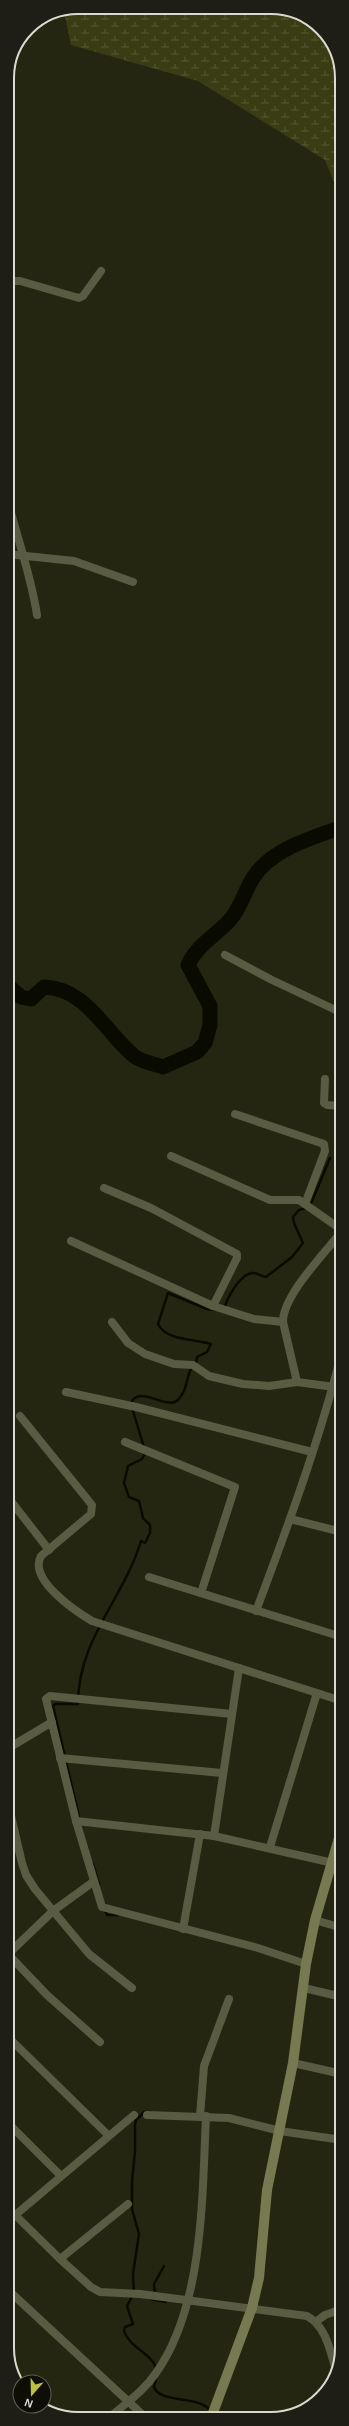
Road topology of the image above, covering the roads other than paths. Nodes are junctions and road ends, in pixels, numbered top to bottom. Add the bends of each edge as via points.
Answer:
1 (101, 271) dead end
2 (14, 281) edge
3 (14, 526) edge
4 (14, 554) edge
5 (21, 554) junction
6 (133, 582) dead end
7 (37, 615) dead end
8 (225, 955) dead end
9 (335, 1010) edge
10 (325, 1080) dead end
11 (335, 1106) edge
12 (235, 1114) dead end
13 (172, 1156) dead end
14 (104, 1188) dead end
15 (305, 1204) junction
16 (335, 1226) edge
17 (335, 1239) edge
18 (71, 1241) dead end
19 (213, 1306) junction
20 (112, 1322) dead end
21 (283, 1322) junction
22 (297, 1382) junction
23 (335, 1387) edge
24 (66, 1392) dead end
25 (335, 1394) edge
26 (20, 1416) dead end
27 (125, 1442) dead end
28 (312, 1452) junction
29 (14, 1505) edge
30 (290, 1519) junction
31 (335, 1530) edge
32 (49, 1550) junction
33 (149, 1576) dead end
34 (201, 1593) junction
35 (256, 1611) junction
36 (335, 1635) edge
37 (239, 1668) junction
38 (317, 1693) junction
39 (335, 1699) edge
40 (232, 1714) junction
41 (52, 1722) junction
42 (14, 1746) edge
43 (60, 1758) junction
44 (222, 1773) junction
45 (76, 1821) junction
46 (14, 1827) edge
47 (200, 1834) junction
48 (214, 1836) junction
49 (270, 1848) junction
50 (335, 1852) edge
51 (332, 1863) junction
52 (335, 1864) edge
53 (93, 1882) junction
54 (53, 1911) junction
55 (315, 1920) junction
56 (335, 1926) edge
57 (183, 1929) junction
58 (14, 1947) edge
59 (14, 1961) edge
60 (306, 1964) junction
61 (132, 1988) dead end
62 (304, 1988) junction
63 (335, 1995) edge
64 (229, 1999) dead end
65 (100, 2042) dead end
66 (14, 2043) edge
67 (293, 2063) junction
68 (335, 2072) edge
69 (134, 2115) dead end
70 (147, 2115) dead end
71 (203, 2116) junction
72 (14, 2129) edge
73 (280, 2131) junction
74 (108, 2135) junction
75 (335, 2139) edge
76 (62, 2176) junction
77 (128, 2204) dead end
78 (15, 2215) joint
79 (60, 2259) junction
80 (14, 2296) edge
81 (189, 2300) junction
82 (252, 2308) junction
83 (335, 2311) edge
84 (317, 2321) junction
85 (333, 2362) edge
86 (127, 2402) junction
87 (116, 2412) edge
88 (138, 2412) edge
89 (213, 2412) edge

1 - 2 street via 79,298
3 - 5 street
4 - 5 street
5 - 6 street via 74,561
5 - 7 street via 32,583
8 - 9 street
10 - 11 street via 324,1103
12 - 15 street via 324,1144 326,1151
13 - 15 street via 270,1200 294,1199
14 - 19 street via 151,1208 237,1254
15 - 16 street
17 - 21 street via 293,1294 283,1313
18 - 19 street
19 - 21 street via 254,1319
20 - 22 street via 128,1343 145,1354 174,1364 193,1365 209,1376 243,1384 269,1386
21 - 22 street
22 - 23 street
24 - 28 street via 136,1407
25 - 28 street
26 - 32 street via 92,1505 91,1514
27 - 34 street via 235,1487
28 - 30 street
29 - 32 street
30 - 31 street
30 - 35 street
32 - 37 street via 41,1556 37,1568 51,1588 82,1615 136,1637
33 - 34 street
34 - 35 street
35 - 36 street
37 - 38 street
37 - 40 street
38 - 39 street
38 - 49 street
40 - 41 street via 50,1696 46,1699
40 - 44 street
41 - 42 street
41 - 43 street
43 - 44 street
43 - 45 street
44 - 48 street
45 - 47 street
45 - 53 street
46 - 54 street via 26,1875
47 - 48 street
47 - 57 street
48 - 49 street
49 - 51 street
50 - 51 main road
51 - 52 street
51 - 55 main road
53 - 54 street
53 - 57 street via 99,1903 106,1910
54 - 58 street
54 - 61 street via 89,1954
55 - 56 street
55 - 60 main road
57 - 60 street via 258,1948
59 - 65 street via 47,1995
60 - 62 main road
62 - 63 street
62 - 67 main road
64 - 71 street via 204,2066
66 - 74 street
67 - 68 street
67 - 73 main road
69 - 74 street
70 - 71 street
71 - 73 street via 240,2120
71 - 81 street via 202,2206
72 - 76 street
73 - 75 street
73 - 82 main road via 267,2190 263,2250
74 - 76 street
76 - 78 street
77 - 79 street
78 - 79 street
79 - 81 street via 100,2292
80 - 86 street
81 - 82 street
81 - 86 street via 174,2341 160,2367 143,2390
82 - 84 street via 307,2316
82 - 89 main road
83 - 84 street
84 - 85 street via 323,2330
86 - 87 street
86 - 88 street

